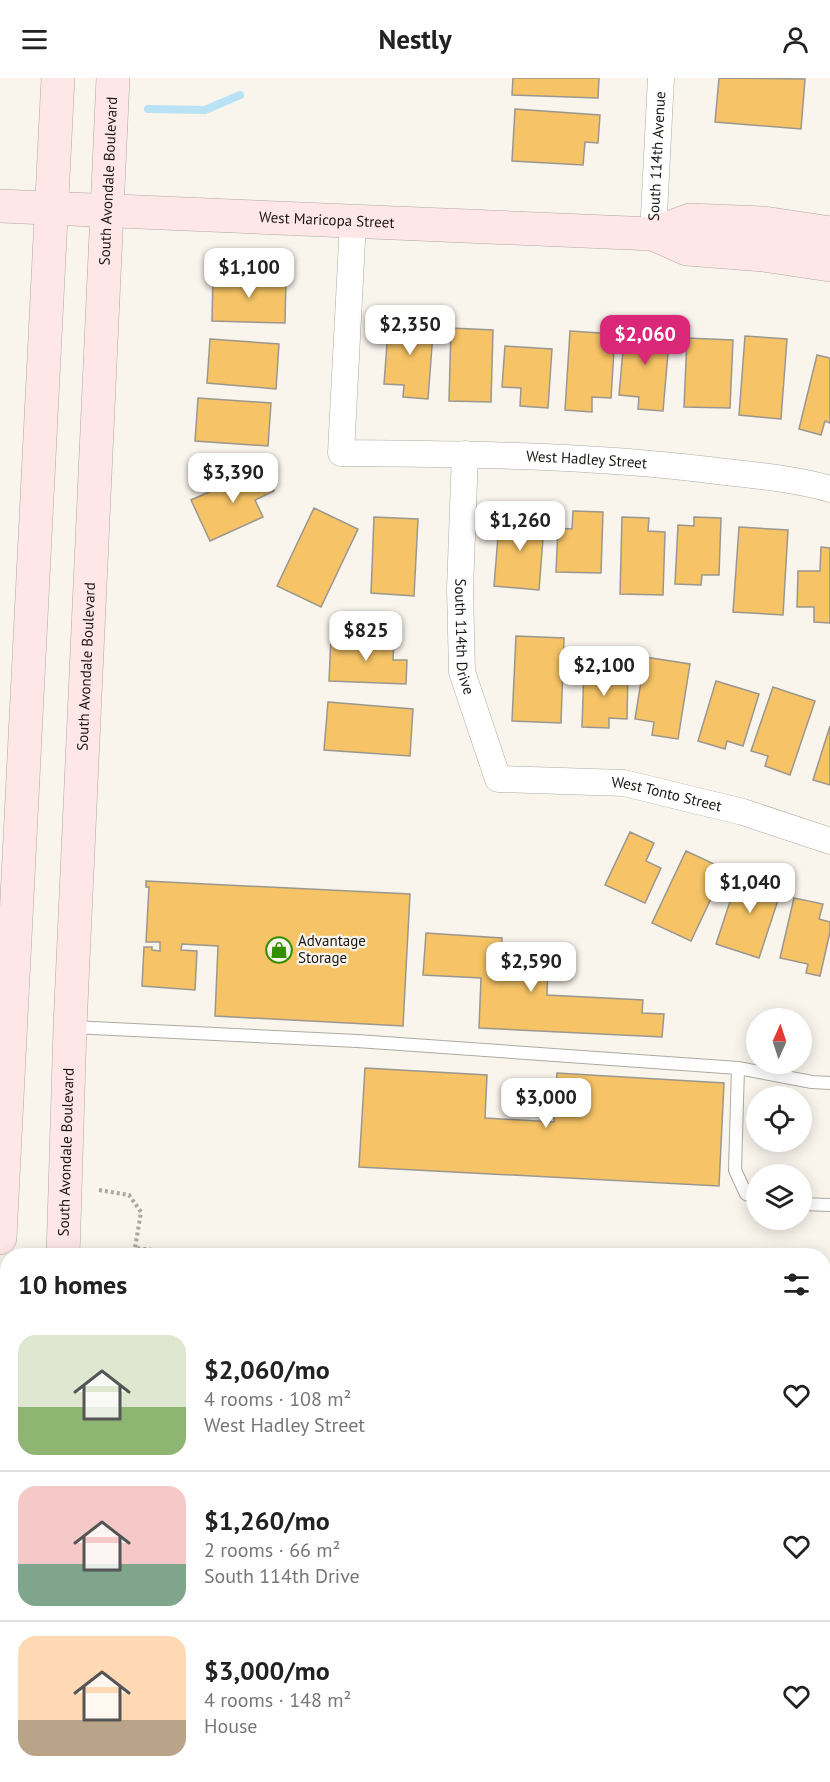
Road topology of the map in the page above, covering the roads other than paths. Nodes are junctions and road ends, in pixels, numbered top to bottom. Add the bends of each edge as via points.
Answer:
1 (58, 78) edge
2 (113, 78) edge
3 (661, 78) edge
4 (0, 206) edge
5 (53, 209) junction
6 (107, 212) junction
7 (354, 222) junction
8 (830, 233) edge
9 (653, 234) junction
10 (830, 266) edge
11 (465, 454) junction
12 (830, 489) edge
13 (498, 779) joint
14 (830, 841) edge
15 (70, 1026) junction
16 (738, 1068) junction
17 (830, 1083) edge
18 (746, 1194) edge
19 (812, 1204) edge
20 (830, 1205) edge
21 (1, 1223) edge
22 (15, 1248) edge
23 (63, 1248) edge

1 - 5 main road
2 - 6 main road, South Avondale Boulevard
3 - 9 street, South 114th Avenue
4 - 5 main road, West Maricopa Street
5 - 6 main road, West Maricopa Street
5 - 21 main road
6 - 7 main road, West Maricopa Street
6 - 15 main road, South Avondale Boulevard
7 - 9 main road, West Maricopa Street
7 - 11 street, West Hadley Street via 341,453
8 - 9 main road, West Maricopa Street via 764,223 690,220
9 - 10 main road, West Maricopa Street via 687,249 764,255
11 - 12 street, West Hadley Street via 664,465 803,482
11 - 13 street, South 114th Drive via 460,589 462,672
13 - 14 street, West Tonto Street via 624,783 742,812
15 - 16 lane via 357,1041
15 - 23 main road, South Avondale Boulevard
16 - 17 lane
16 - 18 lane via 735,1170
19 - 20 lane
21 - 22 main road

